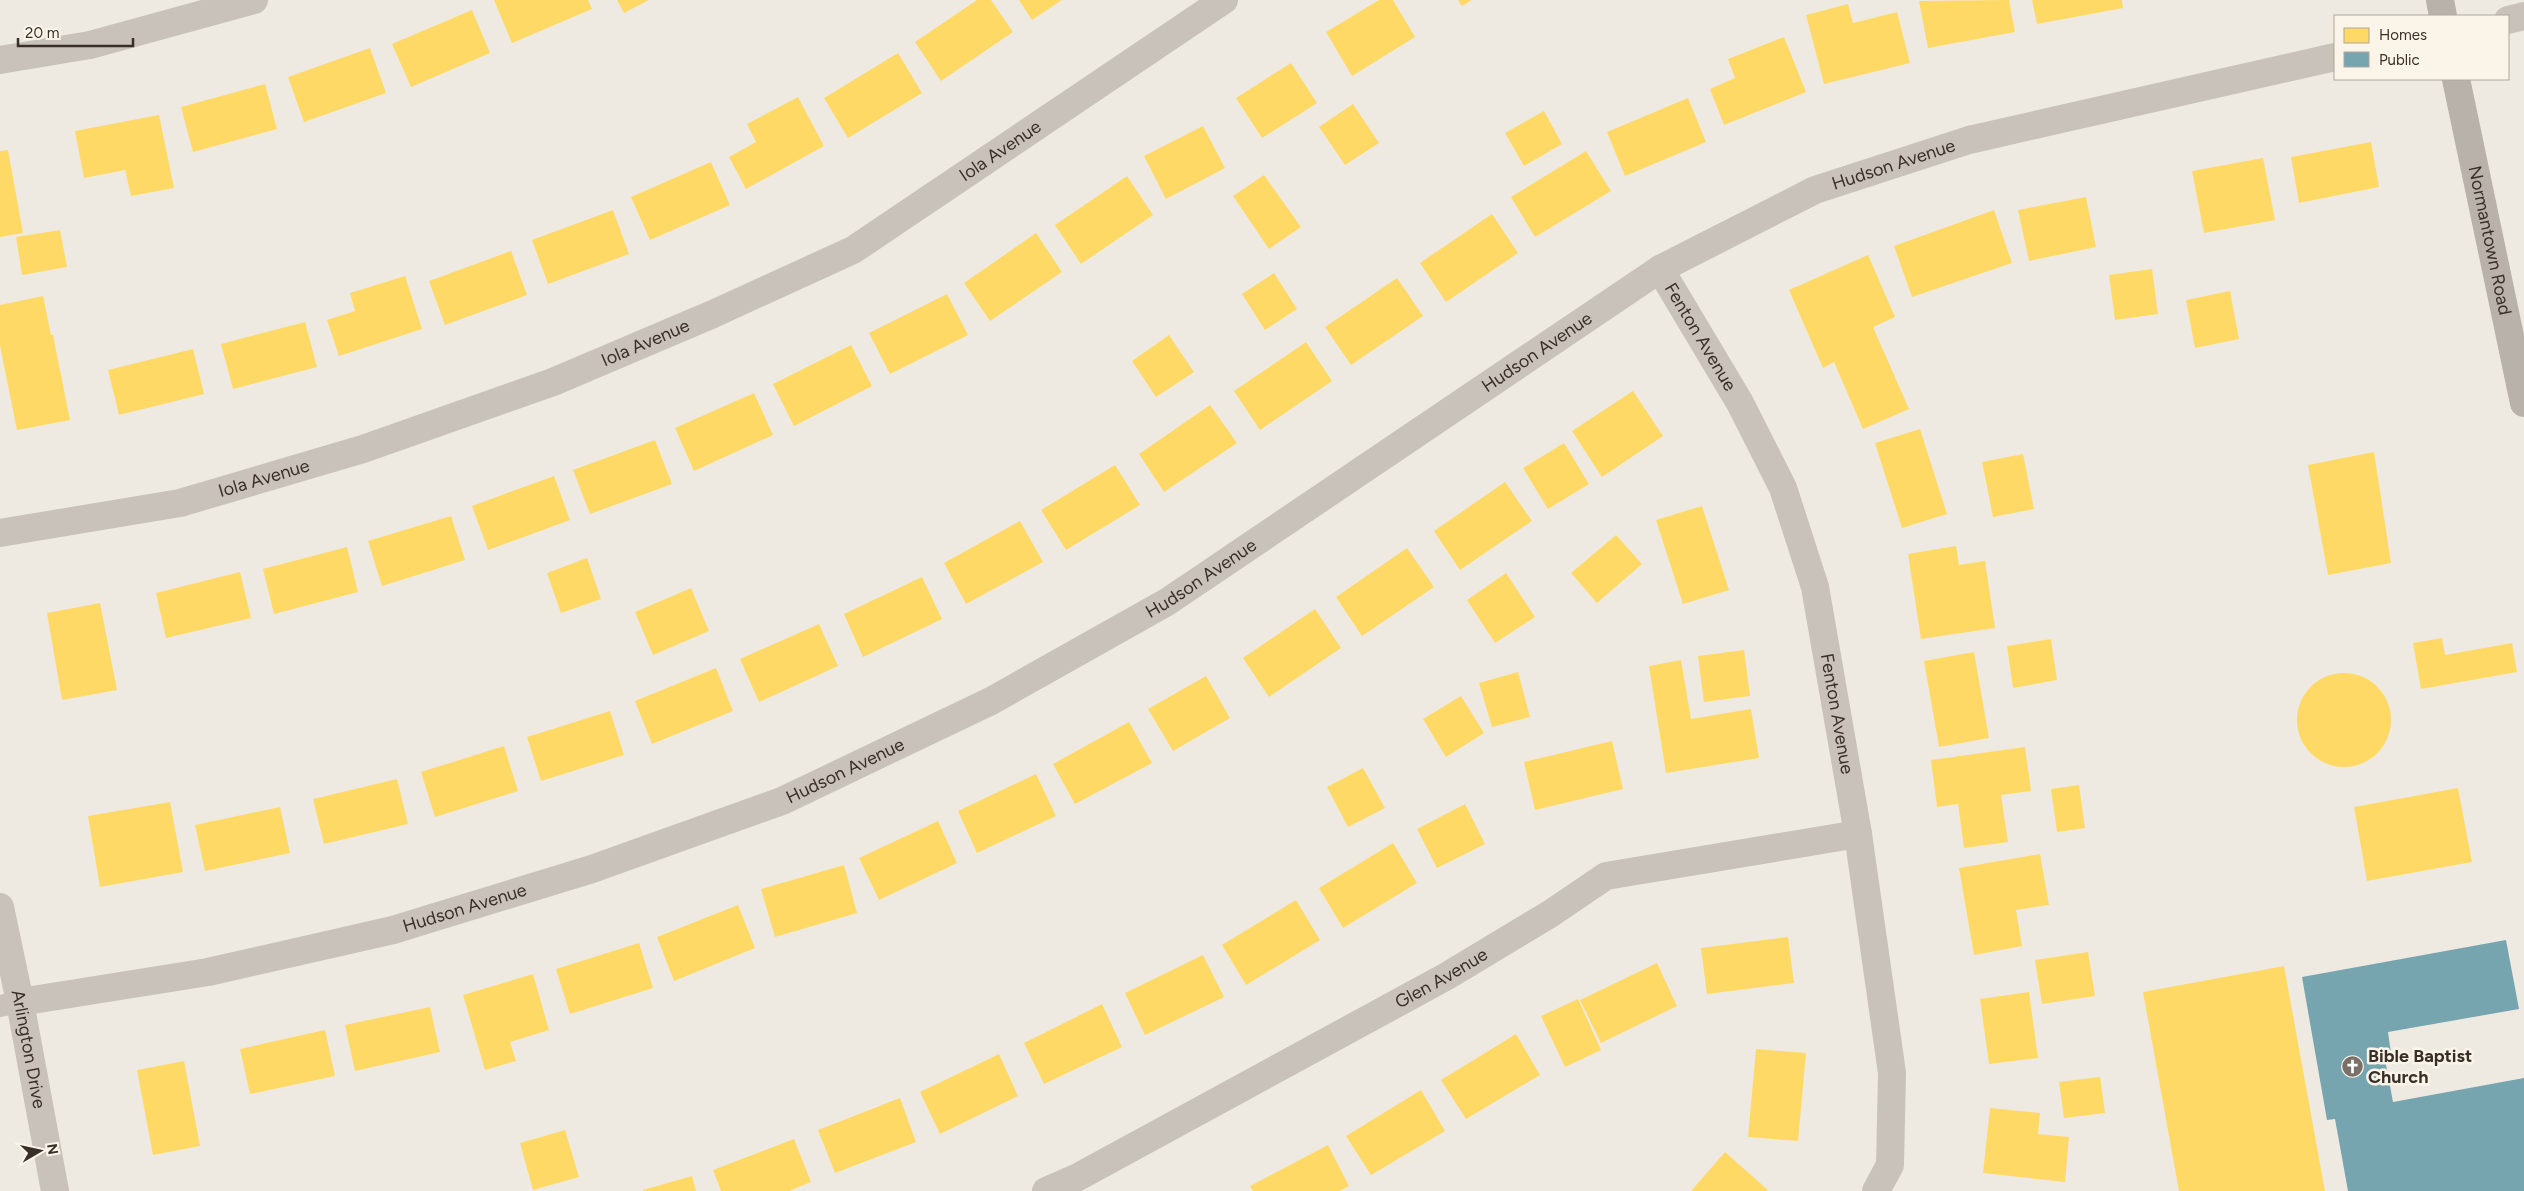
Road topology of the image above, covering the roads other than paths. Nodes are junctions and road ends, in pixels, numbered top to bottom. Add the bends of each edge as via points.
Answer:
1 (254, 0) edge
2 (1224, 0) edge
3 (2440, 0) edge
4 (2443, 15) edge
5 (2524, 16) edge
6 (2509, 20) edge
7 (2334, 57) edge
8 (0, 60) edge
9 (2456, 80) edge
10 (1660, 269) junction
11 (2524, 402) edge
12 (0, 533) edge
13 (1858, 834) junction
14 (0, 907) edge
15 (10, 1004) edge
16 (55, 1191) edge
17 (1046, 1191) edge
18 (1876, 1191) edge

1 - 8 street via 90,45
2 - 12 street, Iola Avenue via 853,250 713,314 553,382 363,449 180,503
3 - 4 street
5 - 6 street
7 - 10 street, Hudson Avenue via 1969,140 1815,190
9 - 11 street, Normantown Road
10 - 13 street, Fenton Avenue via 1740,403 1783,488 1815,587
10 - 15 street, Hudson Avenue via 1167,602 991,701 782,801 592,869 393,930 208,972
13 - 17 street, Glen Avenue via 1606,876 1447,976 1078,1177
13 - 18 street, Fenton Avenue via 1892,1073 1890,1165
14 - 15 street, Arlington Drive
15 - 16 street, Arlington Drive

